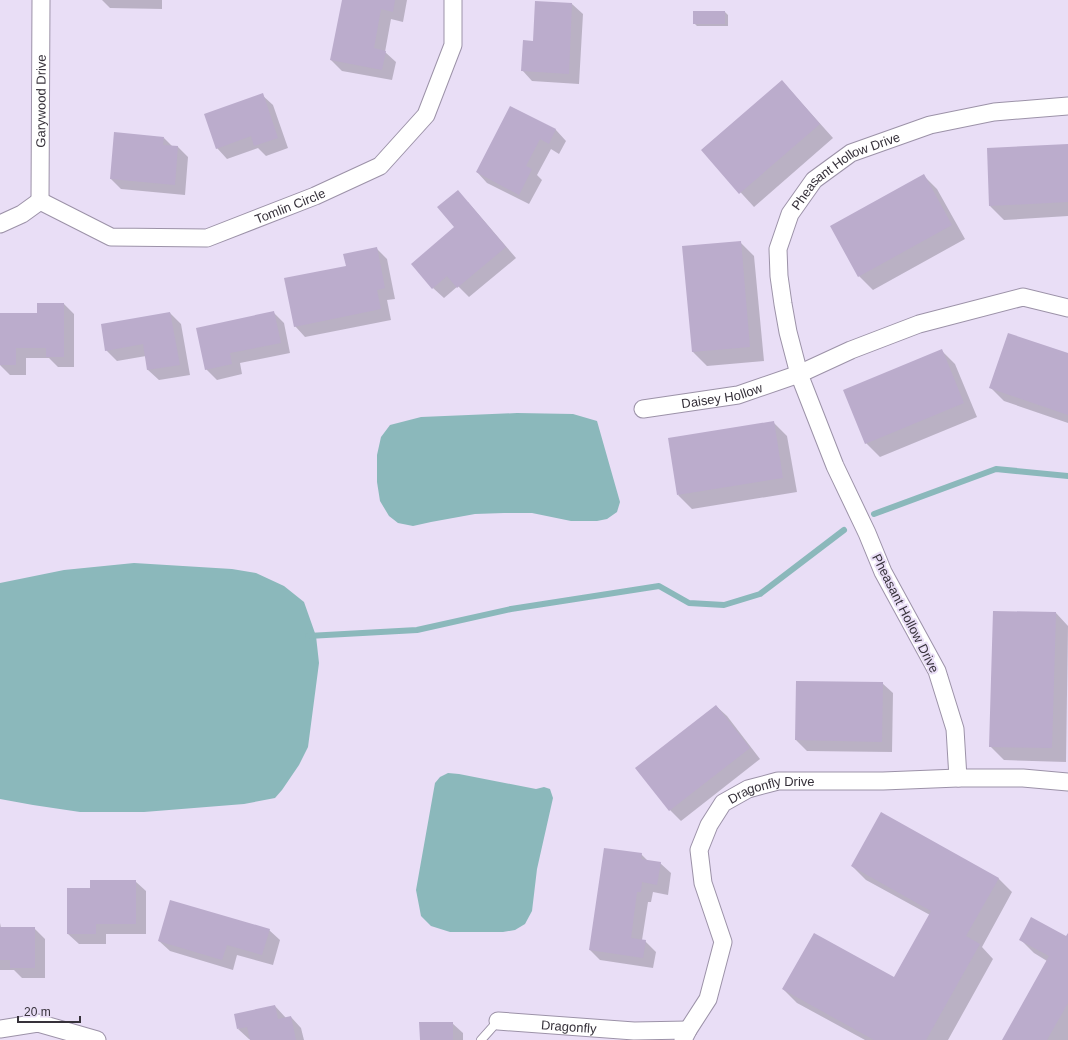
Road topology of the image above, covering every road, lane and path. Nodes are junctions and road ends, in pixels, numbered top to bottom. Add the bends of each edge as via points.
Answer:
1 (41, 0) edge
2 (452, 0) edge
3 (1068, 106) edge
4 (40, 201) junction
5 (0, 224) edge
6 (1068, 308) edge
7 (799, 374) junction
8 (643, 409) dead end
9 (958, 778) junction
10 (1068, 782) edge
11 (498, 1021) joint
12 (0, 1029) edge
13 (686, 1035) edge
14 (97, 1040) edge
15 (481, 1040) edge

1 - 4 street, Garywood Drive
2 - 4 street, Tomlin Circle via 453,45 426,115 380,166 315,196 207,238 111,237
3 - 7 street, Pheasant Hollow Drive via 994,112 930,125 851,153 814,180 790,214 778,249 782,304
4 - 5 street via 22,214
6 - 7 street via 1023,296 919,324 851,350
7 - 8 street, Daisey Hollow via 738,395
7 - 9 street, Pheasant Hollow Drive via 835,466 883,572 937,672 955,729
9 - 10 street via 1023,778
9 - 13 street, Dragonfly Drive via 778,781 748,789 723,803 709,824 699,850 703,883 723,942 708,999
11 - 13 street, Dragonfly
11 - 15 lane
12 - 14 street via 38,1023

